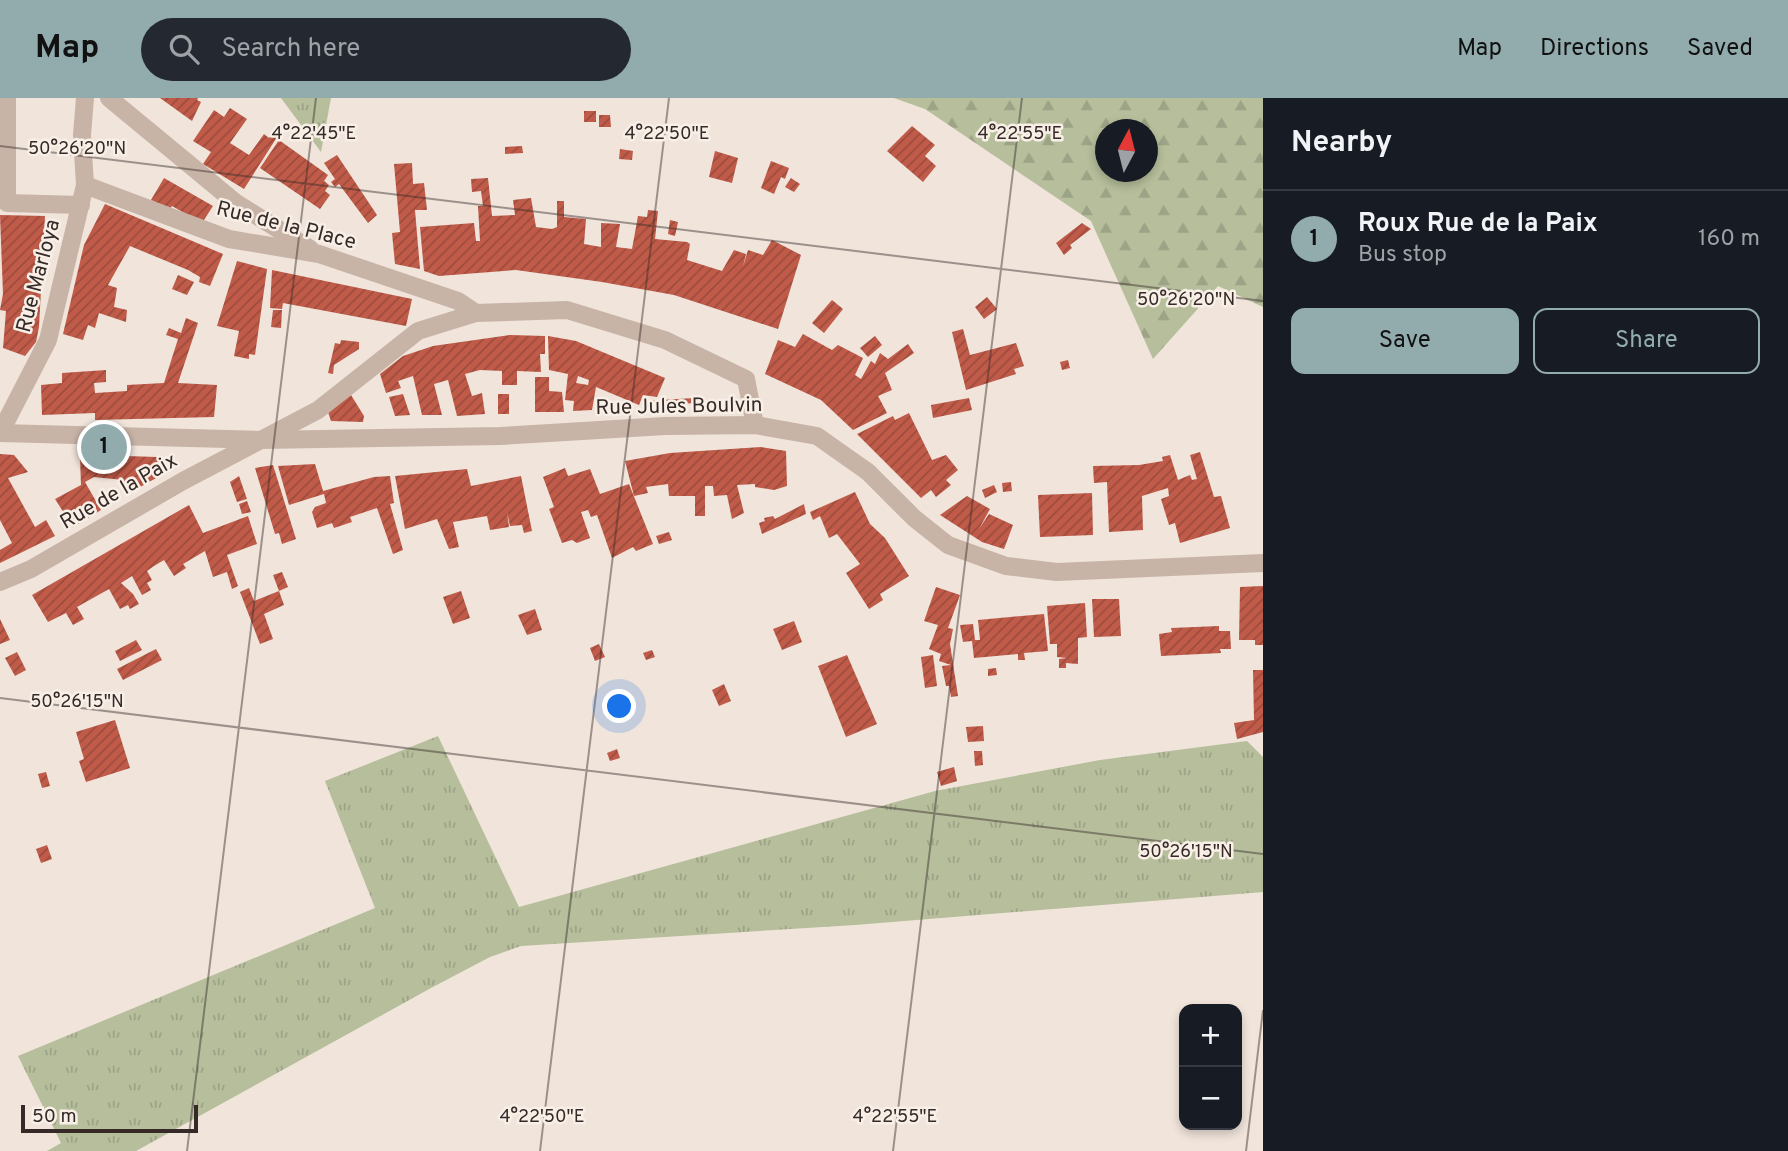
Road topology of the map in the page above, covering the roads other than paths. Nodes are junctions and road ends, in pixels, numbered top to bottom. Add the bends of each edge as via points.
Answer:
1 (7, 98) edge
2 (85, 98) edge
3 (109, 98) edge
4 (85, 185) junction
5 (81, 205) junction
6 (319, 254) junction
7 (475, 313) junction
8 (755, 425) junction
9 (0, 433) edge
10 (261, 440) junction
11 (1263, 563) edge
12 (0, 582) edge

1 - 5 street, Rue Marloya via 7,203
2 - 4 street, Rue Marloya
3 - 6 street via 236,203
4 - 5 street, Rue Marloya
4 - 6 street, Rue de la Place via 229,239
5 - 9 street, Rue Marloya via 48,340
6 - 7 street, Rue de la Place via 458,301
7 - 8 street via 567,310 665,340 746,379
7 - 10 street, Rue de la Paix via 418,331 318,410
8 - 10 street, Rue Jules Boulvin
8 - 11 street, Rue Jules Boulvin via 817,436 868,472 948,545 1006,566 1057,572
9 - 10 street, Rue Jules Boulvin
10 - 12 street, Rue de la Paix

